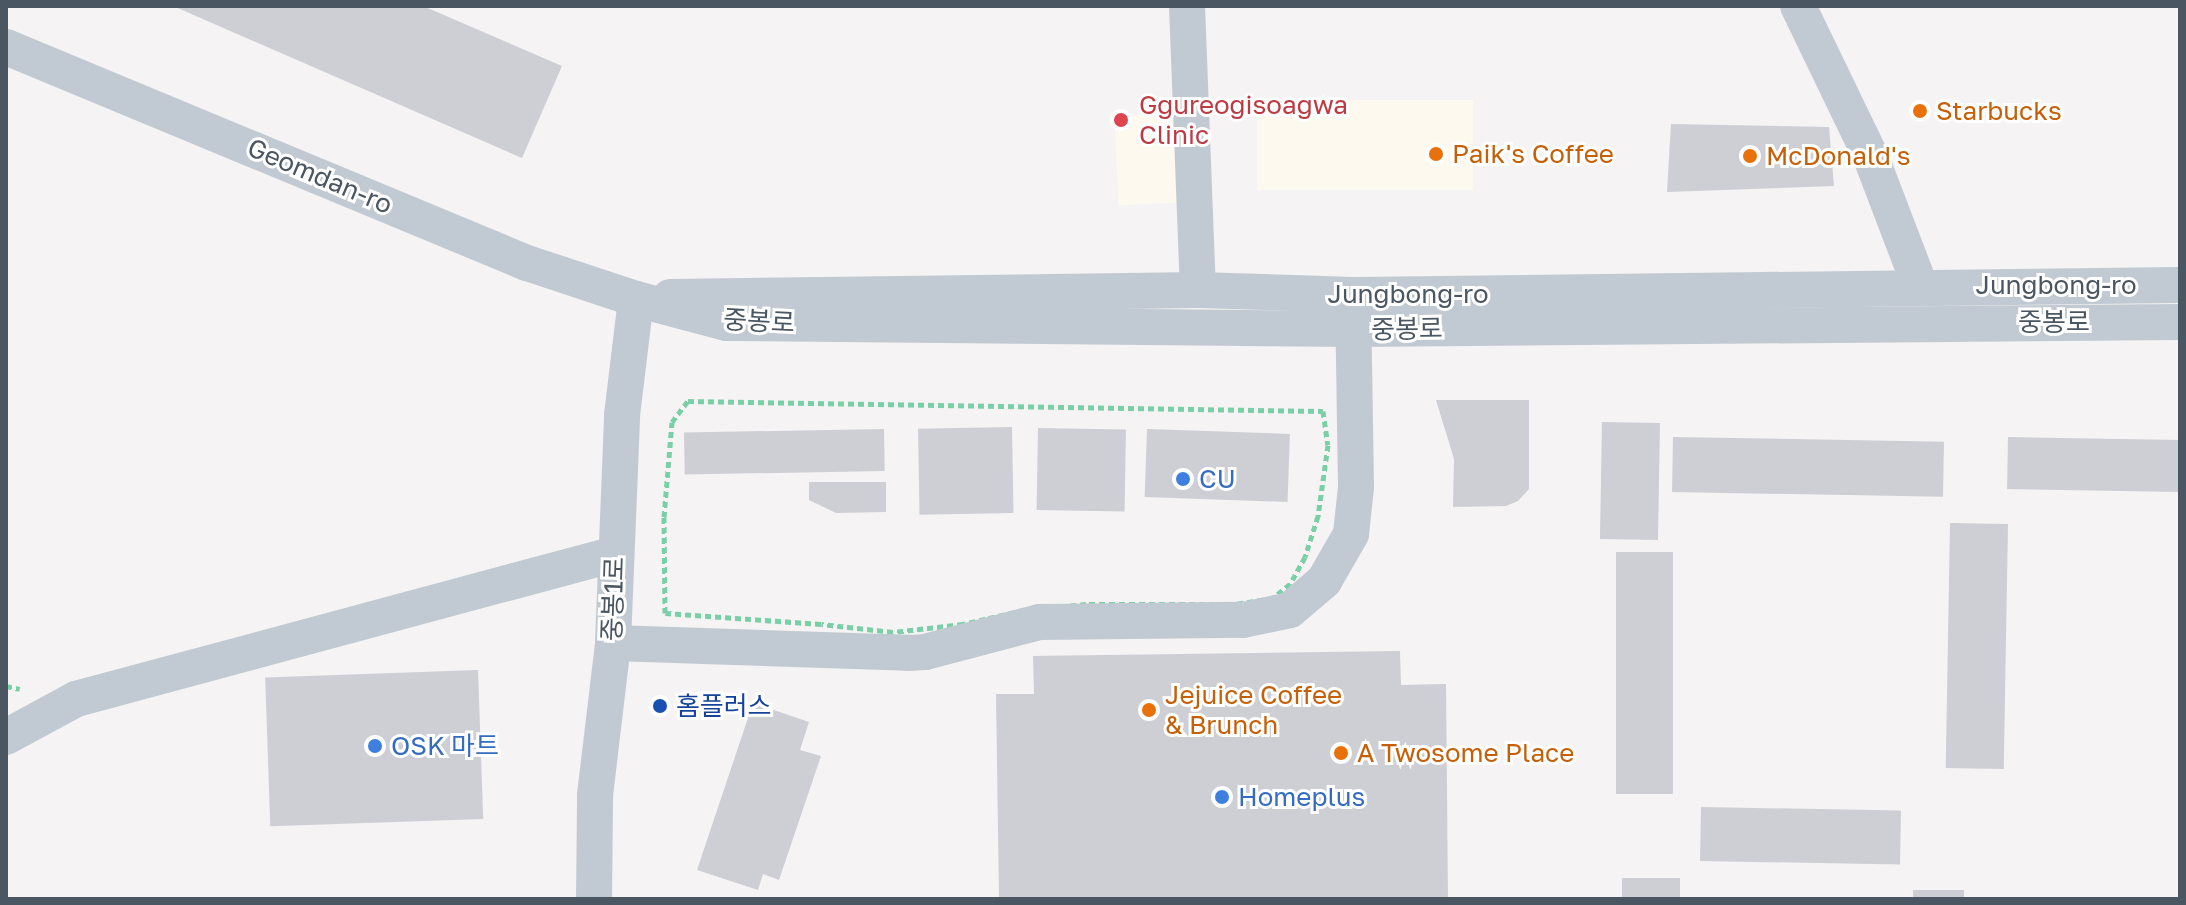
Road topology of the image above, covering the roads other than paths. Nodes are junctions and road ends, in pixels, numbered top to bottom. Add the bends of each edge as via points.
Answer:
1 (1187, 6) edge
2 (1798, 6) edge
3 (6, 47) edge
4 (2180, 285) edge
5 (1920, 286) junction
6 (1198, 290) junction
7 (636, 299) junction
8 (1354, 312) junction
9 (2180, 322) edge
10 (615, 554) junction
11 (613, 643) junction
12 (6, 737) edge
13 (594, 899) edge

1 - 6 street
2 - 5 street via 1870,155
3 - 7 street, Geomdan-ro via 527,263
4 - 5 street, Jungbong-ro
5 - 8 street, Jungbong-ro
6 - 7 street, Jungbong-ro
6 - 8 street, Jungbong-ro
7 - 8 street, 중봉로 via 726,323
7 - 10 street, 중봉1로 via 622,415
8 - 9 street, 중봉로
8 - 11 street via 1356,487 1351,534 1324,581 1290,610 1243,620 1039,622 925,652
10 - 11 street, 중봉1로
10 - 12 street via 76,699
11 - 13 street, 중봉1로 via 595,795

